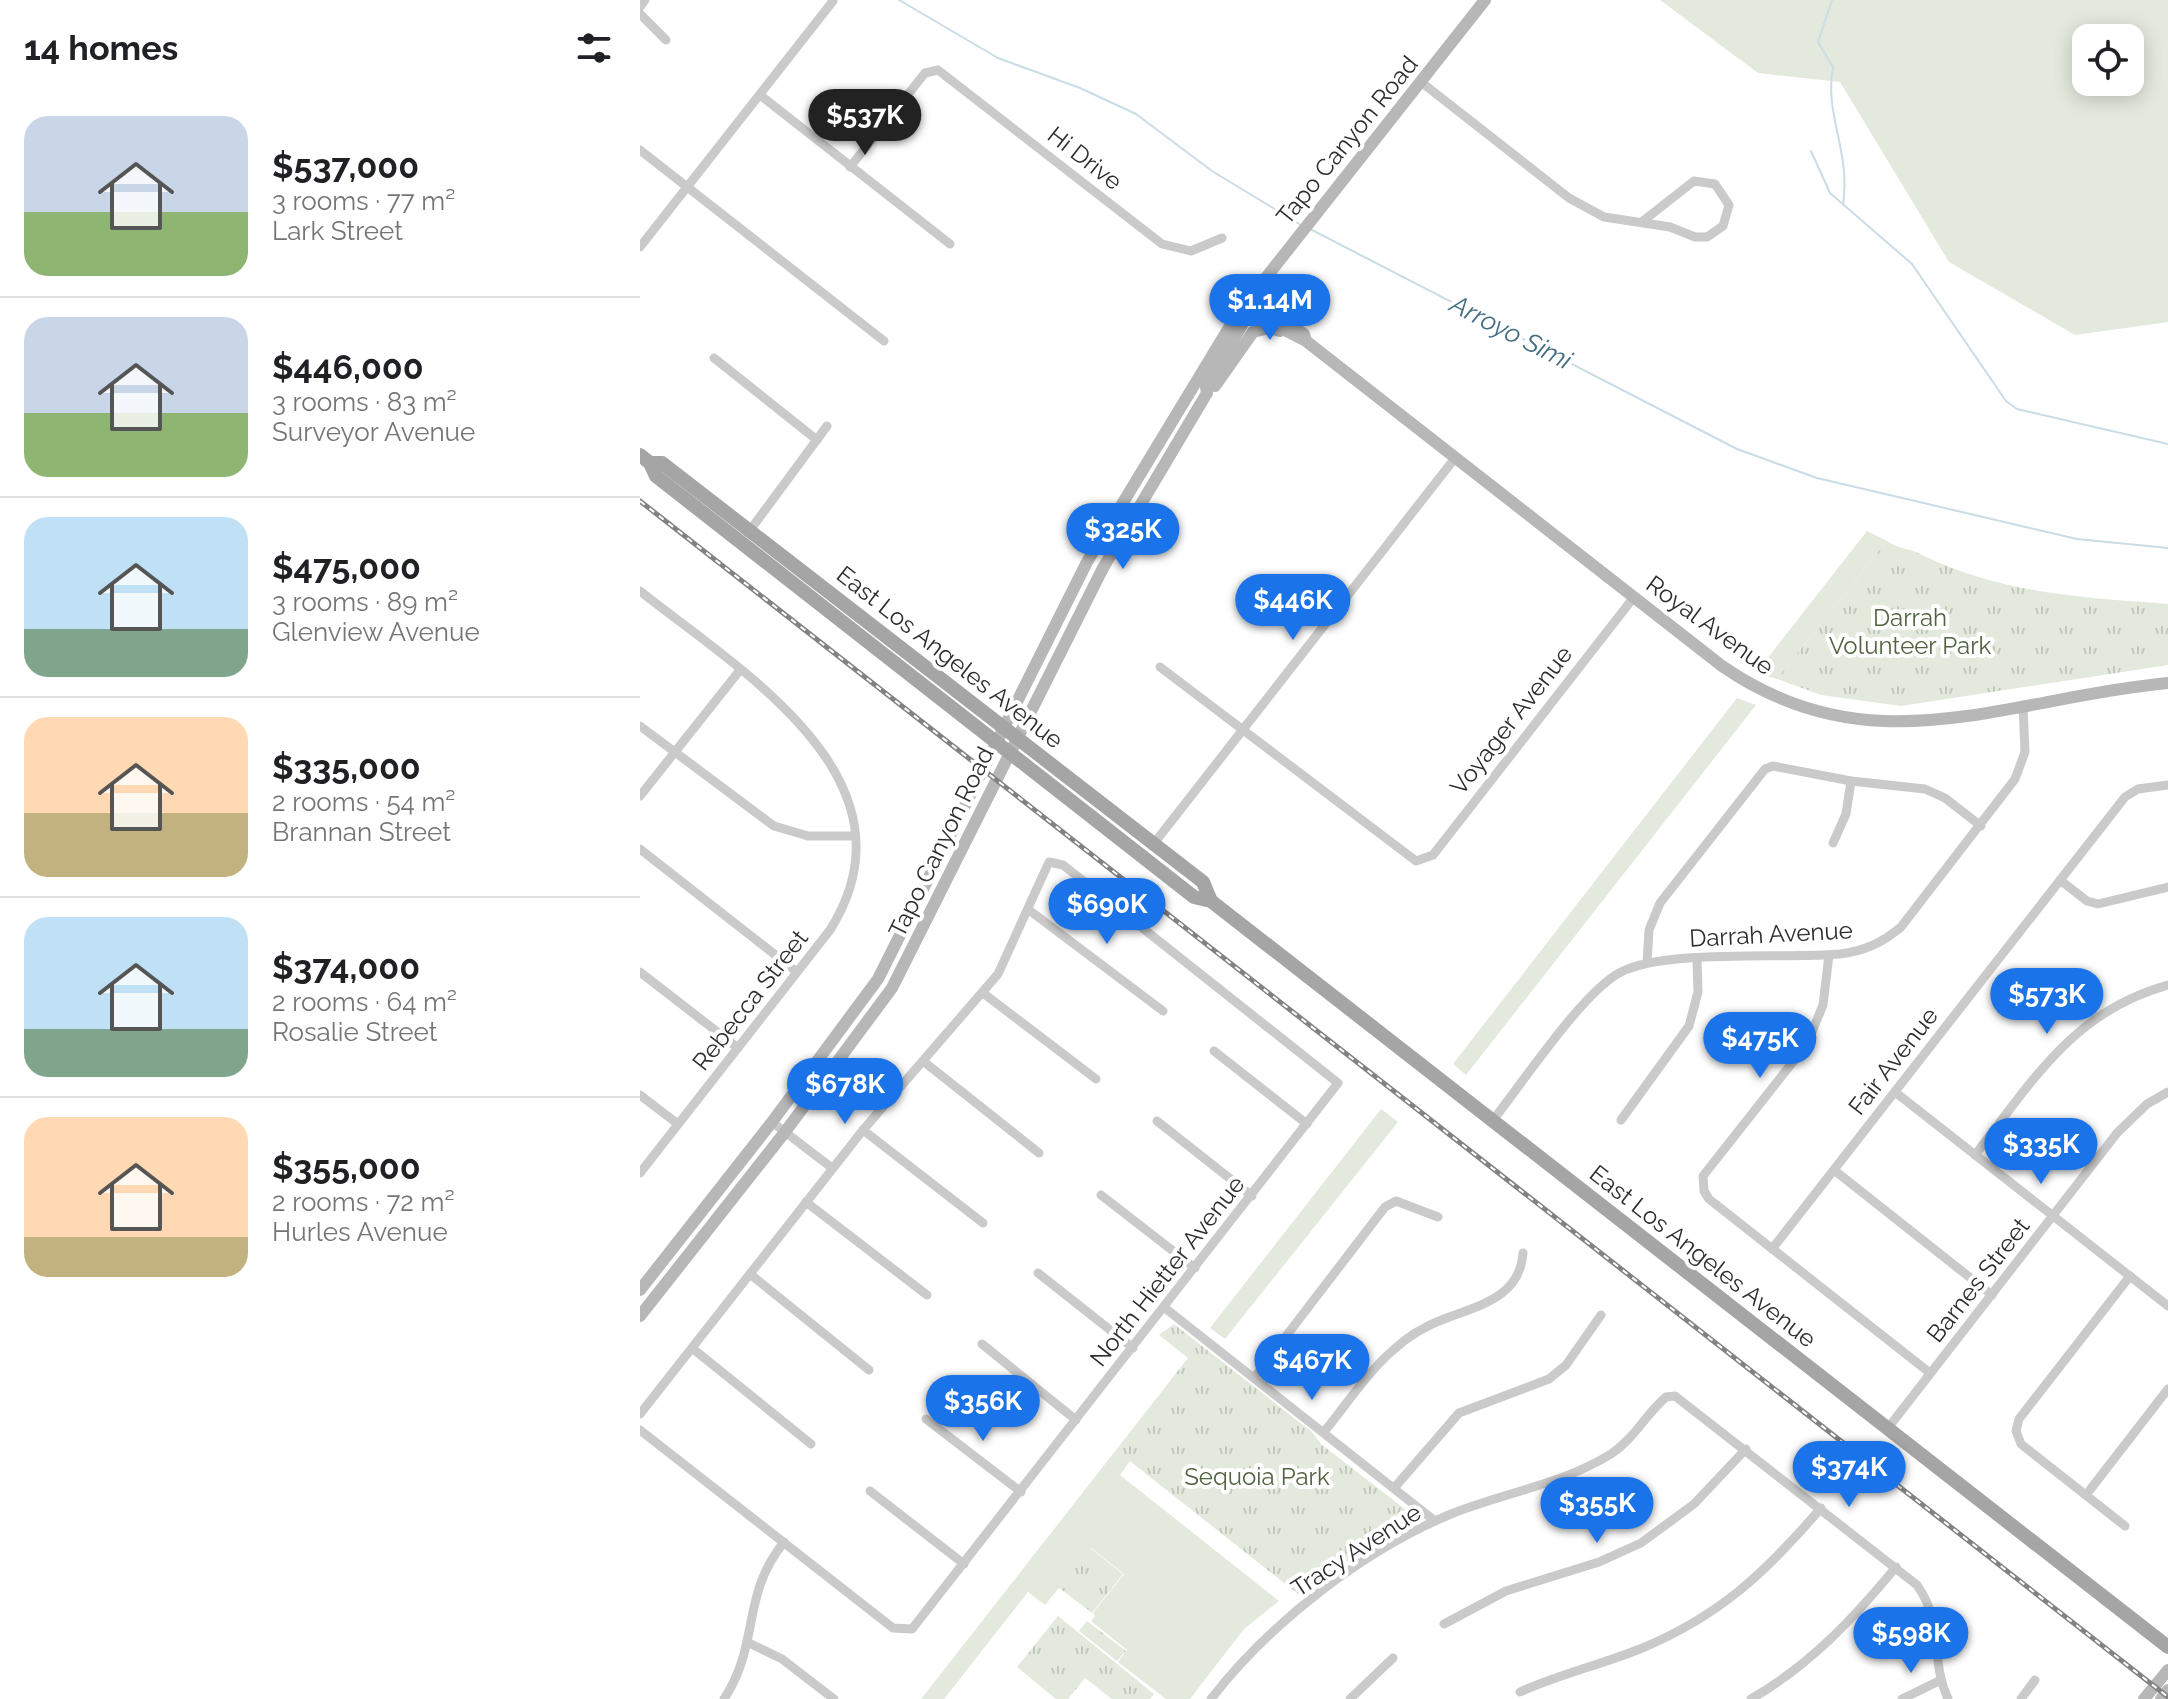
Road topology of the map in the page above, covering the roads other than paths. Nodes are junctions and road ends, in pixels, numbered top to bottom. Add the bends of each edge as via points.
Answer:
1 (645, 0) edge
2 (1485, 0) edge
3 (833, 1) edge
4 (640, 7) edge
5 (640, 14) edge
6 (666, 40) dead end
7 (1421, 82) junction
8 (760, 95) junction
9 (640, 150) edge
10 (850, 167) junction
11 (688, 187) junction
12 (1643, 221) junction
13 (1222, 238) dead end
14 (950, 244) dead end
15 (640, 247) edge
16 (1246, 310) junction
17 (1290, 334) junction
18 (884, 341) dead end
19 (1306, 341) junction
20 (714, 358) dead end
21 (1207, 393) junction
22 (827, 426) dead end
23 (817, 440) junction
24 (1455, 458) junction
25 (645, 459) edge
26 (750, 530) junction
27 (740, 543) junction
28 (640, 591) edge
29 (1634, 597) junction
30 (1160, 667) dead end
31 (740, 670) junction
32 (2168, 683) edge
33 (2023, 705) junction
34 (1004, 725) junction
35 (640, 726) edge
36 (1244, 730) junction
37 (1018, 737) junction
38 (996, 742) junction
39 (674, 752) junction
40 (1010, 753) junction
41 (1851, 781) junction
42 (2168, 785) edge
43 (640, 796) edge
44 (1981, 826) junction
45 (855, 836) junction
46 (1154, 843) junction
47 (1833, 843) dead end
48 (640, 849) edge
49 (1143, 857) junction
50 (2060, 880) junction
51 (2168, 887) edge
52 (1211, 901) junction
53 (1029, 910) junction
54 (1829, 955) junction
55 (1697, 960) junction
56 (1647, 963) junction
57 (640, 972) edge
58 (797, 972) junction
59 (2168, 985) edge
60 (983, 993) junction
61 (1163, 1011) dead end
62 (738, 1048) junction
63 (1214, 1051) dead end
64 (923, 1061) junction
65 (1096, 1079) dead end
66 (1895, 1092) junction
67 (2168, 1092) edge
68 (640, 1095) edge
69 (1493, 1120) junction
70 (1621, 1120) dead end
71 (1157, 1121) dead end
72 (772, 1122) junction
73 (678, 1124) junction
74 (1307, 1124) junction
75 (863, 1130) junction
76 (785, 1132) junction
77 (1039, 1153) dead end
78 (1975, 1155) junction
79 (832, 1168) junction
80 (1834, 1170) junction
81 (640, 1173) edge
82 (1101, 1195) dead end
83 (1252, 1196) junction
84 (806, 1202) junction
85 (2053, 1216) junction
86 (1438, 1217) dead end
87 (983, 1223) dead end
88 (1772, 1249) junction
89 (1523, 1253) dead end
90 (1195, 1268) junction
91 (1038, 1273) dead end
92 (750, 1274) junction
93 (2130, 1276) junction
94 (640, 1290) edge
95 (927, 1295) dead end
96 (1992, 1295) junction
97 (2168, 1306) edge
98 (1165, 1308) junction
99 (1601, 1315) dead end
100 (640, 1316) edge
101 (982, 1344) dead end
102 (692, 1348) junction
103 (1133, 1348) junction
104 (869, 1370) dead end
105 (1930, 1373) junction
106 (1254, 1378) junction
107 (2168, 1389) edge
108 (640, 1414) edge
109 (926, 1419) dead end
110 (1076, 1420) junction
111 (1888, 1428) junction
112 (640, 1430) edge
113 (1324, 1432) junction
114 (811, 1444) dead end
115 (1746, 1449) junction
116 (1395, 1487) junction
117 (870, 1491) dead end
118 (1021, 1492) junction
119 (2086, 1495) junction
120 (1821, 1508) junction
121 (1435, 1521) junction
122 (2125, 1526) dead end
123 (784, 1542) junction
124 (964, 1564) junction
125 (1896, 1567) junction
126 (1444, 1624) dead end
127 (749, 1643) junction
128 (2168, 1647) edge
129 (1393, 1658) dead end
130 (2168, 1670) edge
131 (1941, 1680) junction
132 (2035, 1680) dead end
133 (2168, 1690) edge
134 (1520, 1692) dead end
135 (1214, 1695) edge
136 (724, 1699) edge
137 (834, 1699) edge
138 (1226, 1699) edge
139 (1350, 1699) edge
140 (1751, 1699) edge
141 (1902, 1699) edge
142 (1948, 1699) edge
143 (2021, 1699) edge
144 (2144, 1699) edge
145 (2161, 1699) edge

1 - 4 street
2 - 7 main road, Tapo Canyon Road
3 - 8 street
5 - 6 street
7 - 12 street via 1589,210
7 - 16 main road, Tapo Canyon Road via 1289,247
8 - 10 street
8 - 11 street
9 - 11 street
10 - 13 street, Hi Drive via 931,70 945,73 1162,244 1191,251
10 - 14 street
11 - 15 street
11 - 18 street
12 - 12 street via 1707,237 1723,226 1729,205 1715,184 1694,181
16 - 17 main road, Royal Avenue
16 - 19 main road, Royal Avenue via 1266,310 1304,334
16 - 21 main road, Tapo Canyon Road
16 - 34 main road, Tapo Canyon Road via 1233,321 1087,562
17 - 19 main road, Royal Avenue
17 - 21 main road via 1269,328 1253,332
19 - 24 main road, Royal Avenue
20 - 23 street
21 - 37 main road, Tapo Canyon Road via 1103,568
22 - 23 street
23 - 26 street
24 - 29 main road, Royal Avenue
24 - 36 street
25 - 26 main road, East Los Angeles Avenue via 662,463
25 - 27 main road, East Los Angeles Avenue via 656,476
26 - 27 street
26 - 34 main road, East Los Angeles Avenue
27 - 38 main road, East Los Angeles Avenue
28 - 31 street, Rebecca Street
29 - 33 main road, Royal Avenue via 1739,678 1809,710 1858,721 1903,723
29 - 36 street, Voyager Avenue via 1433,855 1416,861
30 - 36 street
31 - 39 street
31 - 45 street, Rebecca Street via 790,711 829,758 847,796
32 - 33 main road, Royal Avenue
33 - 44 street, Darrah Avenue via 2021,766
34 - 37 main road, East Los Angeles Avenue
34 - 38 main road, Tapo Canyon Road
35 - 39 street
36 - 46 street
37 - 40 main road, Tapo Canyon Road
37 - 46 main road, East Los Angeles Avenue
38 - 40 main road, East Los Angeles Avenue
38 - 72 main road, Tapo Canyon Road via 878,979
39 - 43 street
39 - 45 street via 774,826 808,836
40 - 49 main road, East Los Angeles Avenue
40 - 76 main road, Tapo Canyon Road via 899,976
41 - 44 street via 1925,789
41 - 47 street via 1846,814
41 - 56 street via 1780,765 1765,769 1660,903 1649,930
42 - 50 street, Fair Avenue via 2138,789 2125,797
44 - 54 street, Darrah Avenue via 1888,938 1856,952
45 - 58 street, Rebecca Street via 843,906
46 - 49 street
46 - 52 main road, East Los Angeles Avenue via 1203,882
48 - 58 street
49 - 52 main road, East Los Angeles Avenue via 1194,897
50 - 51 street via 2098,904
50 - 66 street, Fair Avenue
52 - 69 main road, East Los Angeles Avenue
53 - 60 street via 1009,956
53 - 61 street
53 - 74 street, North Hietter Avenue via 1046,865 1063,865 1338,1083
54 - 55 street, Darrah Avenue
54 - 88 street via 1823,1005 1807,1044 1703,1176 1709,1199
55 - 56 street, Darrah Avenue
55 - 70 street via 1698,992 1689,1026
56 - 69 street, Darrah Avenue via 1620,972 1592,994
57 - 62 street
58 - 62 street, Rebecca Street
59 - 78 street via 2117,1004 2073,1034
60 - 64 street
60 - 65 street
62 - 73 street, Rebecca Street
63 - 74 street
64 - 75 street
64 - 77 street
66 - 78 street
66 - 80 street, Fair Avenue
67 - 85 street, Barnes Street via 2131,1117
68 - 73 street
69 - 111 main road, East Los Angeles Avenue
71 - 83 street
72 - 76 street
72 - 94 main road, Tapo Canyon Road
73 - 81 street, Rebecca Street
74 - 83 street, North Hietter Avenue
75 - 79 street
75 - 87 street
76 - 79 street
76 - 100 main road, Tapo Canyon Road
78 - 85 street
79 - 84 street
80 - 88 street, Fair Avenue
80 - 96 street
82 - 90 street
83 - 90 street, North Hietter Avenue
84 - 92 street
84 - 95 street
85 - 93 street
85 - 96 street, Barnes Street
86 - 106 street via 1396,1201 1385,1207
88 - 105 street
89 - 113 street via 1522,1270 1510,1288 1400,1344
90 - 98 street, North Hietter Avenue
91 - 103 street
92 - 102 street
92 - 104 street
93 - 97 street
93 - 119 street via 2016,1424 2021,1444
96 - 105 street, Barnes Street
98 - 103 street, North Hietter Avenue
98 - 106 street
99 - 116 street via 1566,1365 1549,1379 1459,1413
101 - 110 street
102 - 108 street
102 - 114 street
103 - 110 street, North Hietter Avenue
105 - 111 street, Barnes Street
106 - 113 street
107 - 119 street
109 - 118 street
110 - 118 street, North Hietter Avenue
111 - 128 main road, East Los Angeles Avenue
112 - 123 street
113 - 116 street
115 - 120 street
115 - 121 street, Tracy Avenue via 1682,1399 1666,1397 1628,1439 1589,1466
115 - 126 street via 1694,1504 1641,1543 1506,1591
116 - 121 street
117 - 124 street
118 - 124 street, North Hietter Avenue
119 - 122 street
120 - 125 street
120 - 134 street via 1749,1586 1700,1619 1640,1649 1562,1672
121 - 135 street, Tracy Avenue via 1369,1559 1287,1619
123 - 124 street, North Hietter Avenue via 893,1628 906,1630 918,1625
123 - 127 street via 757,1585
125 - 131 street via 1917,1585 1932,1610
125 - 140 street via 1850,1623 1815,1655
127 - 136 street
127 - 137 street via 782,1659
129 - 139 street
130 - 144 main road
131 - 141 street
131 - 142 street
132 - 143 street
133 - 145 main road
135 - 138 street

